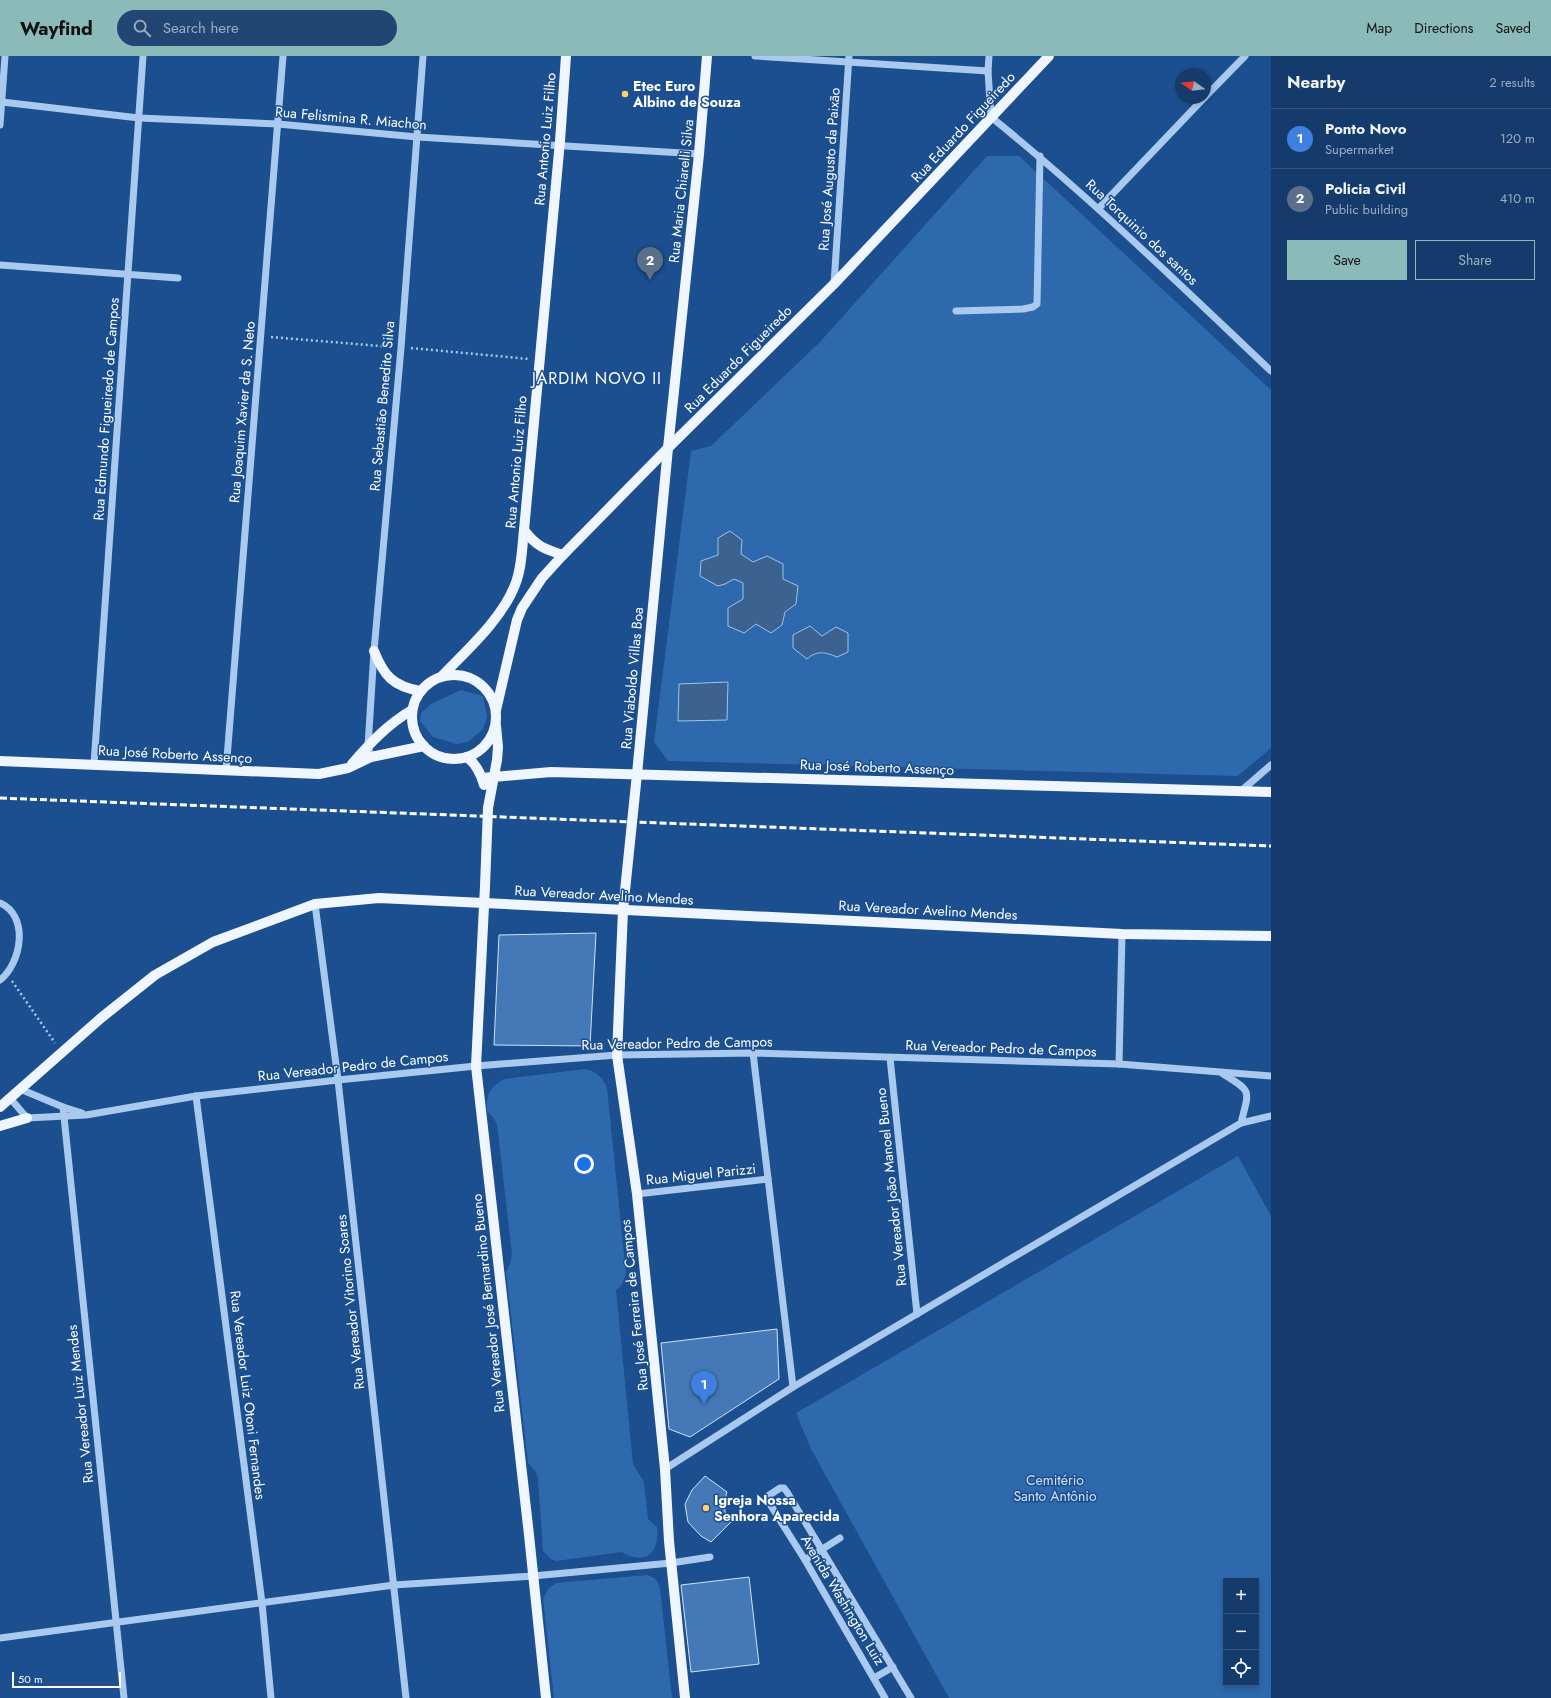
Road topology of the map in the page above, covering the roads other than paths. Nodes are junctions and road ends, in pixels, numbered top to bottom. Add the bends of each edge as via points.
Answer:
1 (5, 56) edge
2 (143, 56) edge
3 (283, 56) edge
4 (423, 56) edge
5 (566, 56) edge
6 (707, 56) edge
7 (755, 56) edge
8 (989, 56) edge
9 (1049, 56) edge
10 (1245, 56) edge
11 (849, 59) edge
12 (988, 71) junction
13 (1211, 92) edge
14 (2, 102) junction
15 (1199, 104) edge
16 (991, 117) junction
17 (139, 118) junction
18 (278, 124) junction
19 (0, 125) edge
20 (417, 137) junction
21 (559, 146) junction
22 (699, 154) junction
23 (1040, 156) junction
24 (1099, 208) junction
25 (0, 265) edge
26 (128, 274) junction
27 (178, 278) dead end
28 (834, 284) junction
29 (956, 311) dead end
30 (1271, 371) edge
31 (668, 448) junction
32 (524, 530) junction
33 (563, 555) junction
34 (374, 651) junction
35 (442, 676) junction
36 (420, 691) junction
37 (412, 710) junction
38 (496, 710) junction
39 (495, 724) junction
40 (368, 746) junction
41 (424, 746) junction
42 (371, 757) junction
43 (467, 757) junction
44 (0, 761) edge
45 (94, 764) junction
46 (1271, 765) edge
47 (348, 768) junction
48 (226, 771) junction
49 (637, 774) junction
50 (494, 777) junction
51 (482, 778) junction
52 (1241, 791) junction
53 (1271, 792) edge
54 (489, 803) junction
55 (0, 903) edge
56 (315, 904) junction
57 (485, 904) junction
58 (622, 910) junction
59 (1122, 934) junction
60 (1271, 936) edge
61 (0, 980) edge
62 (753, 1054) junction
63 (617, 1055) junction
64 (890, 1058) junction
65 (1119, 1064) junction
66 (476, 1066) junction
67 (1222, 1073) junction
68 (1271, 1076) edge
69 (338, 1080) junction
70 (20, 1089) junction
71 (196, 1096) junction
72 (10, 1098) junction
73 (0, 1107) edge
74 (63, 1107) junction
75 (86, 1114) junction
76 (63, 1116) junction
77 (1271, 1116) edge
78 (27, 1118) junction
79 (1241, 1123) junction
80 (0, 1126) edge
81 (768, 1179) junction
82 (637, 1194) junction
83 (917, 1314) junction
84 (793, 1388) junction
85 (665, 1469) junction
86 (840, 1538) dead end
87 (822, 1549) junction
88 (710, 1557) dead end
89 (804, 1560) junction
90 (671, 1563) junction
91 (533, 1576) junction
92 (394, 1585) junction
93 (262, 1603) junction
94 (116, 1622) junction
95 (0, 1638) edge
96 (893, 1667) junction
97 (874, 1678) junction
98 (124, 1698) edge
99 (271, 1698) edge
100 (406, 1698) edge
101 (546, 1698) edge
102 (685, 1698) edge
103 (885, 1698) edge
104 (911, 1698) edge

1 - 14 street
2 - 17 street, Rua Edmundo Figueiredo de Campos
3 - 18 street, Rua Joaquim Xavier da S. Neto
4 - 20 street, Rua Sebastião Benedito Silva
5 - 21 main road, Rua Antonio Luiz Filho
6 - 22 main road, Rua Maria Chiarelli Silva
7 - 11 street
8 - 12 street
9 - 16 main road, Rua Eduardo Figueiredo
10 - 13 street
11 - 12 street
11 - 28 street, Rua José Augusto da Paixão
12 - 16 street
14 - 17 street, Rua Felismina R. Miachon
14 - 19 street
15 - 24 street
16 - 23 street, Rua Torquinio dos santos
16 - 28 main road, Rua Eduardo Figueiredo
17 - 18 street, Rua Felismina R. Miachon
17 - 26 street, Rua Edmundo Figueiredo de Campos
18 - 20 street, Rua Felismina R. Miachon
18 - 48 street, Rua Joaquim Xavier da S. Neto
20 - 21 street, Rua Felismina R. Miachon
20 - 34 street, Rua Sebastião Benedito Silva
21 - 22 street, Rua Felismina R. Miachon
21 - 32 main road, Rua Antonio Luiz Filho
22 - 31 main road, Rua Maria Chiarelli Silva
23 - 24 street, Rua Torquinio dos santos
23 - 29 street via 1037,304 1022,309
24 - 30 street, Rua Torquinio dos santos
25 - 26 street
26 - 27 street
26 - 45 street, Rua Edmundo Figueiredo de Campos
28 - 31 main road, Rua Eduardo Figueiredo
31 - 33 main road, Rua Eduardo Figueiredo
31 - 49 main road, Rua Viaboldo Villas Boa
32 - 33 main road via 533,542 544,549
32 - 35 main road, Rua Antonio Luiz Filho via 516,583 508,600 485,631
33 - 38 main road, Rua Eduardo Figueiredo via 542,578 522,608 511,643
34 - 36 main road via 387,676 398,685
34 - 40 street, Rua Sebastião Benedito Silva
35 - 36 main road
35 - 38 main road via 460,674 476,681 489,693
36 - 37 main road
37 - 40 main road via 391,723
37 - 41 main road via 412,723 416,735
38 - 39 main road
39 - 43 main road via 485,744
39 - 50 main road via 498,747
40 - 42 street, Rua Sebastião Benedito Silva
40 - 47 main road
41 - 42 main road, Rua José Roberto Assenço
41 - 43 main road via 442,757
42 - 47 main road, Rua José Roberto Assenço
43 - 51 main road
44 - 45 main road, Rua José Roberto Assenço
45 - 48 main road, Rua José Roberto Assenço
46 - 52 street
47 - 48 main road, Rua José Roberto Assenço via 319,774
49 - 50 main road, Rua José Roberto Assenço via 551,772
49 - 52 main road, Rua José Roberto Assenço
49 - 58 main road, Rua Viaboldo Villas Boa, bridge
50 - 51 main road, Rua José Roberto Assenço
50 - 54 main road
51 - 54 main road
52 - 53 main road, Rua José Roberto Assenço
54 - 57 main road, Rua Vereador José Bernardino Bueno, bridge
55 - 61 street via 14,914 19,926 18,948 7,974
56 - 57 main road, Rua Vereador Avelino Mendes via 379,898
56 - 69 street, Rua Vereador Vitorino Soares
56 - 70 main road, Rua Vereador Avelino Mendes via 213,942 155,975
57 - 58 main road, Rua Vereador Avelino Mendes
57 - 66 main road, Rua Vereador José Bernardino Bueno
58 - 59 main road, Rua Vereador Avelino Mendes
58 - 63 main road, Rua José Ferreira de Campos
59 - 60 main road, Rua Vereador Avelino Mendes
59 - 65 street
62 - 63 street, Rua Vereador Pedro de Campos
62 - 64 street, Rua Vereador Pedro de Campos
62 - 81 street
63 - 66 street, Rua Vereador Pedro de Campos
63 - 82 main road, Rua José Ferreira de Campos
64 - 65 street, Rua Vereador Pedro de Campos
64 - 83 street, Rua Vereador João Manoel Bueno
65 - 67 street, Rua Vereador Pedro de Campos
66 - 69 street, Rua Vereador Pedro de Campos
66 - 91 main road, Rua Vereador José Bernardino Bueno
67 - 68 street, Rua Vereador Pedro de Campos
67 - 79 street via 1245,1087 1248,1096
69 - 71 street, Rua Vereador Pedro de Campos
69 - 92 street, Rua Vereador Vitorino Soares
70 - 72 main road, Rua Vereador Avelino Mendes
70 - 74 street, Rua Vereador Pedro de Campos
71 - 75 street, Rua Vereador Pedro de Campos
71 - 93 street, Rua Vereador Luiz Otoni Fernandes
72 - 73 main road, Rua Vereador Avelino Mendes
72 - 78 street
74 - 75 street, Rua Vereador Pedro de Campos
74 - 76 street, Rua Vereador Luiz Mendes
75 - 76 street, Rua Vereador Pedro de Campos
76 - 78 street, Rua Vereador Pedro de Campos
76 - 94 street, Rua Vereador Luiz Mendes
77 - 79 street
78 - 80 main road
79 - 83 street
81 - 82 street, Rua Miguel Parizzi
81 - 84 street
82 - 85 main road, Rua José Ferreira de Campos
83 - 84 street
84 - 85 street
85 - 90 main road, Rua José Ferreira de Campos
86 - 87 street
87 - 89 street
87 - 89 street, Avenida Washington Luiz via 784,1488 772,1492 768,1496 768,1501
87 - 96 street, Avenida Washington Luiz
88 - 90 street
89 - 97 street, Avenida Washington Luiz
90 - 91 street
90 - 102 main road, Rua José Ferreira de Campos
91 - 92 street
91 - 101 main road, Rua Vereador José Bernardino Bueno
92 - 93 street
92 - 100 street, Rua Vereador Vitorino Soares
93 - 94 street
93 - 99 street, Rua Vereador Luiz Otoni Fernandes
94 - 95 street
94 - 98 street, Rua Vereador Luiz Mendes
96 - 97 street
96 - 104 street, Avenida Washington Luiz
97 - 103 street, Avenida Washington Luiz

